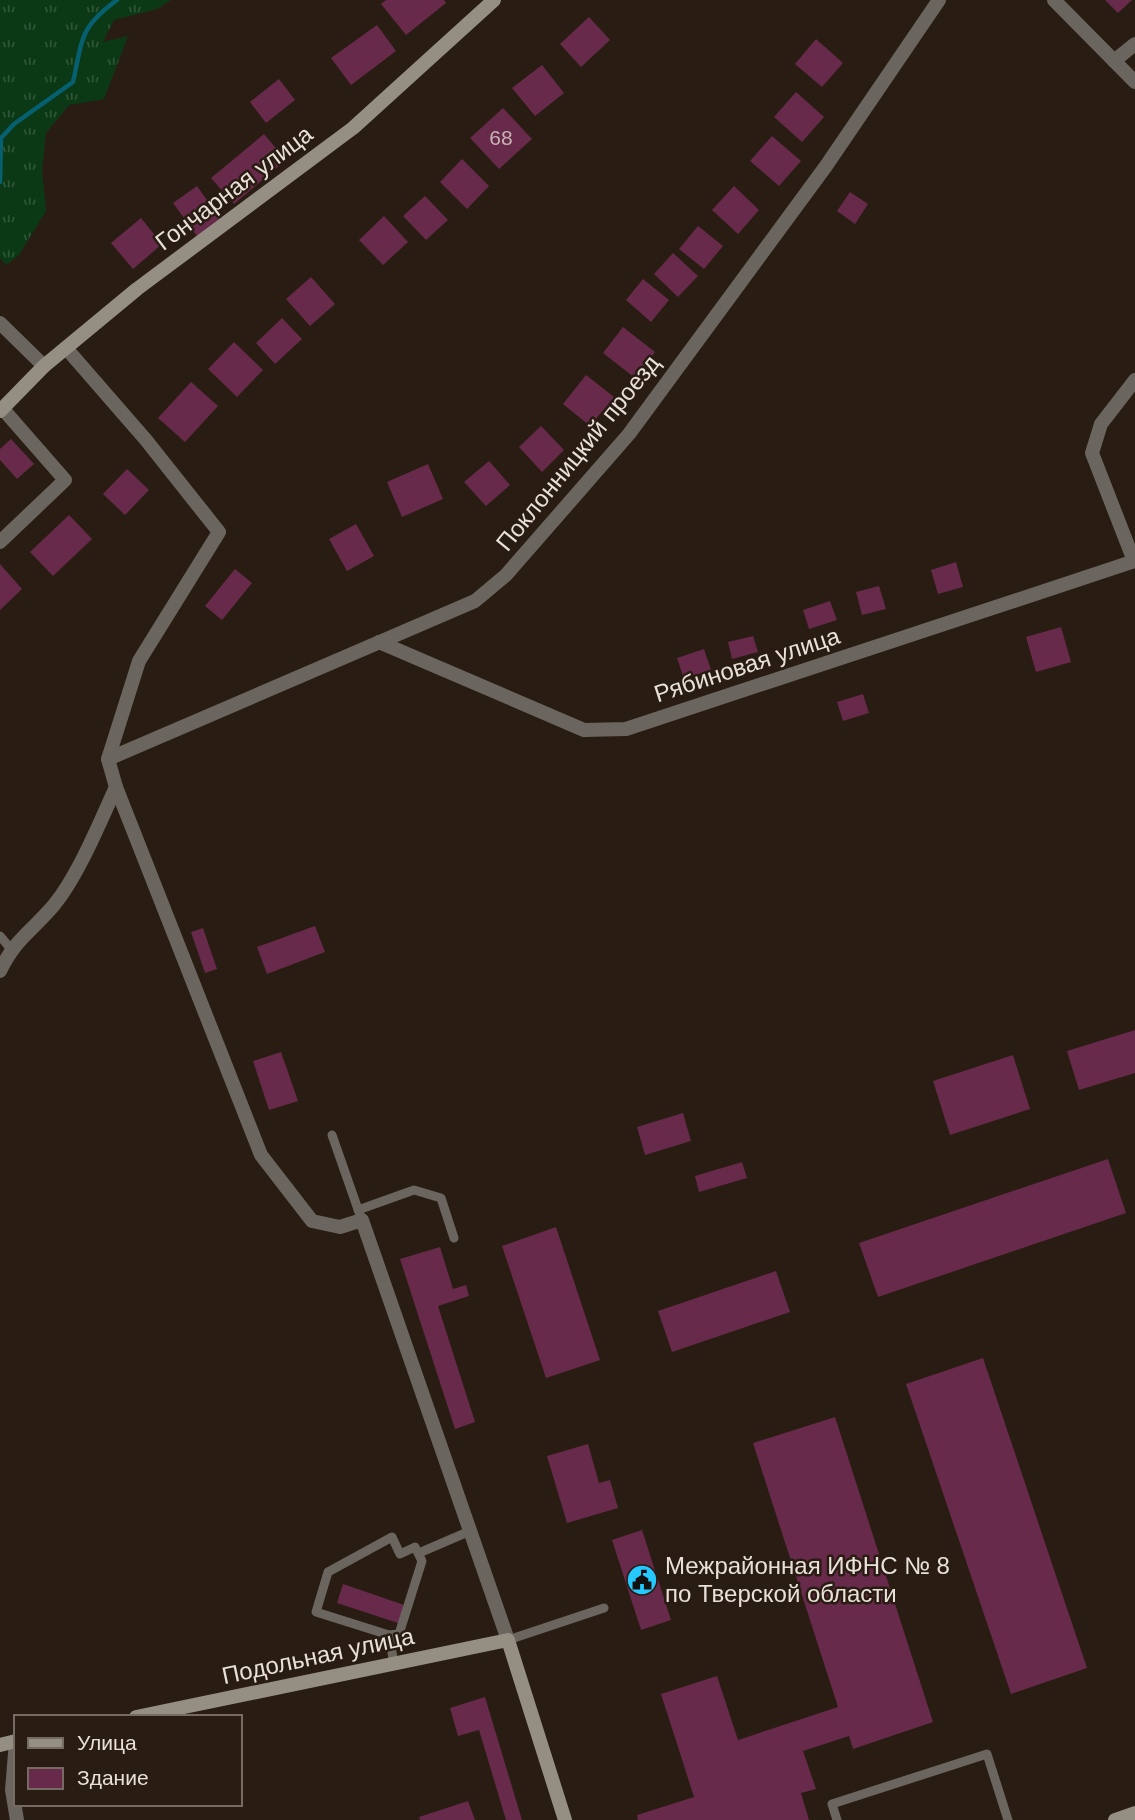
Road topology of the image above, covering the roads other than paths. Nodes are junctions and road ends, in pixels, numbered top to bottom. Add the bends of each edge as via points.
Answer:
1 (494, 0) edge
2 (939, 0) edge
3 (1054, 0) edge
4 (1135, 44) edge
5 (1114, 61) junction
6 (1135, 82) edge
7 (0, 323) edge
8 (65, 348) junction
9 (44, 366) junction
10 (1135, 380) edge
11 (1, 410) edge
12 (0, 542) edge
13 (1135, 561) edge
14 (379, 642) junction
15 (107, 759) junction
16 (116, 786) junction
17 (0, 936) edge
18 (10, 948) junction
19 (0, 971) edge
20 (332, 1135) dead end
21 (360, 1215) junction
22 (454, 1238) dead end
23 (470, 1531) junction
24 (419, 1553) junction
25 (604, 1608) dead end
26 (389, 1635) junction
27 (508, 1640) junction
28 (394, 1664) junction
29 (146, 1715) edge
30 (14, 1766) edge
31 (14, 1802) edge
32 (1135, 1813) edge
33 (565, 1820) edge
34 (838, 1820) edge
35 (1008, 1820) edge
36 (1115, 1820) edge

1 - 8 street, Гончарная улица via 353,128
2 - 14 street, Поклонницкий проезд via 826,166 629,433 506,576 475,601
3 - 5 street
4 - 5 street
5 - 6 street
7 - 9 street
8 - 9 street, Гончарная улица
8 - 15 street via 219,532 139,661
9 - 11 street, Гончарная улица
10 - 13 street via 1101,424 1093,453
11 - 12 street via 65,481
13 - 14 street, Рябиновая улица via 626,729 584,730
14 - 15 street, Поклонницкий проезд
15 - 16 street
16 - 18 street via 55,904
16 - 21 street via 261,1155 312,1221 340,1227
17 - 18 lane
18 - 19 street
20 - 21 lane
21 - 22 lane via 414,1190 441,1198
21 - 23 street
23 - 24 lane
23 - 27 street
24 - 26 lane via 422,1561 398,1634
24 - 26 lane via 415,1547 400,1554 391,1537 328,1572 316,1612
25 - 27 lane
26 - 28 lane
27 - 28 street, Подольная улица
27 - 33 street
28 - 29 street, Подольная улица
30 - 31 street
32 - 36 street
34 - 35 lane via 832,1804 987,1754

